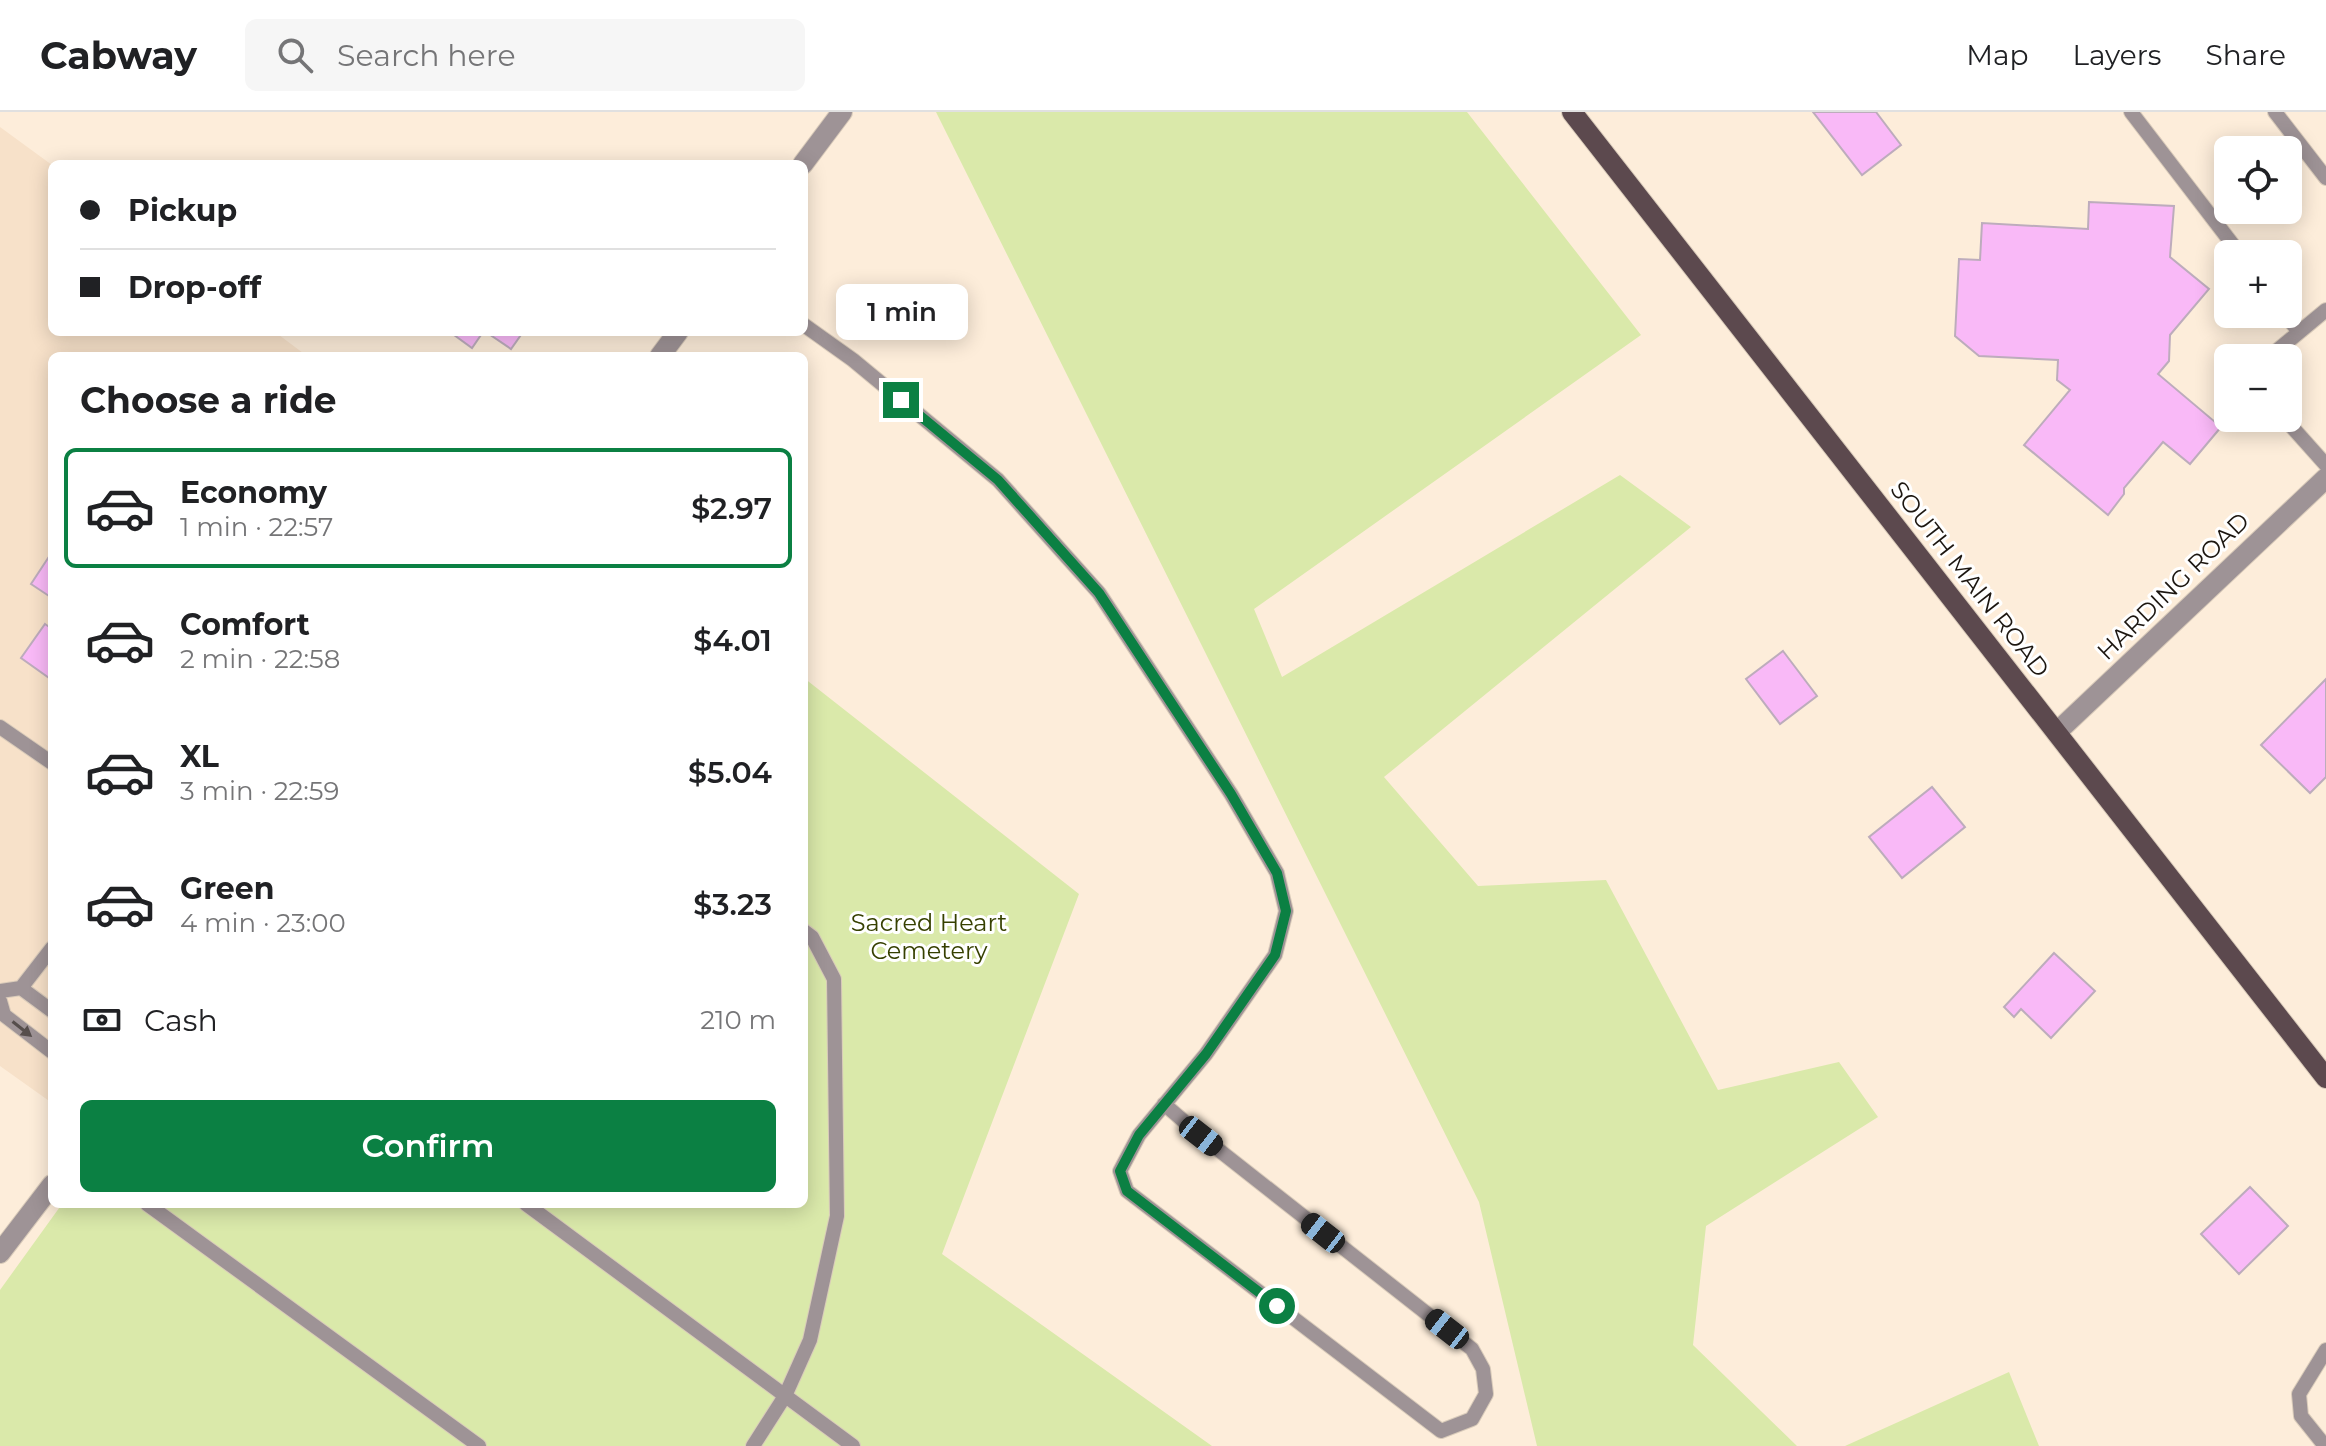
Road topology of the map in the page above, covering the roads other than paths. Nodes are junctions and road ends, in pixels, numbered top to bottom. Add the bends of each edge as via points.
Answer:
1 (842, 112) edge
2 (1572, 112) edge
3 (2131, 112) edge
4 (2275, 112) edge
5 (806, 160) edge
6 (2326, 178) edge
7 (2229, 240) edge
8 (2326, 310) edge
9 (808, 328) edge
10 (2296, 328) edge
11 (2299, 332) junction
12 (2285, 344) edge
13 (2297, 432) edge
14 (2326, 465) edge
15 (2326, 478) edge
16 (0, 727) edge
17 (2057, 732) junction
18 (48, 760) edge
19 (808, 934) edge
20 (48, 953) edge
21 (21, 988) junction
22 (0, 991) edge
23 (0, 1001) edge
24 (48, 1008) edge
25 (48, 1049) edge
26 (2326, 1078) edge
27 (1164, 1104) junction
28 (48, 1190) edge
29 (152, 1208) edge
30 (531, 1208) edge
31 (0, 1253) edge
32 (2326, 1350) edge
33 (785, 1396) junction
34 (479, 1446) edge
35 (753, 1446) edge
36 (853, 1446) edge
37 (2325, 1446) edge

1 - 5 street
2 - 17 main road, SOUTH MAIN ROAD
3 - 7 lane
4 - 6 lane
8 - 11 lane
9 - 27 lane via 998,480 1099,593 1277,873 1286,911 1275,955
10 - 11 lane
11 - 12 lane
13 - 14 lane
15 - 17 street, HARDING ROAD
16 - 18 lane
17 - 26 main road, SOUTH MAIN ROAD
19 - 33 lane via 834,979 837,1216 810,1340
20 - 21 lane
21 - 22 lane
21 - 24 lane
23 -> 25 lane via 4,1015
27 - 27 lane via 1120,1171 1127,1191 1441,1431 1472,1419 1486,1394 1483,1369 1472,1349
28 - 31 street
29 - 34 lane
30 - 33 lane
32 - 37 lane via 2299,1394 2301,1416
33 - 35 lane
33 - 36 lane

